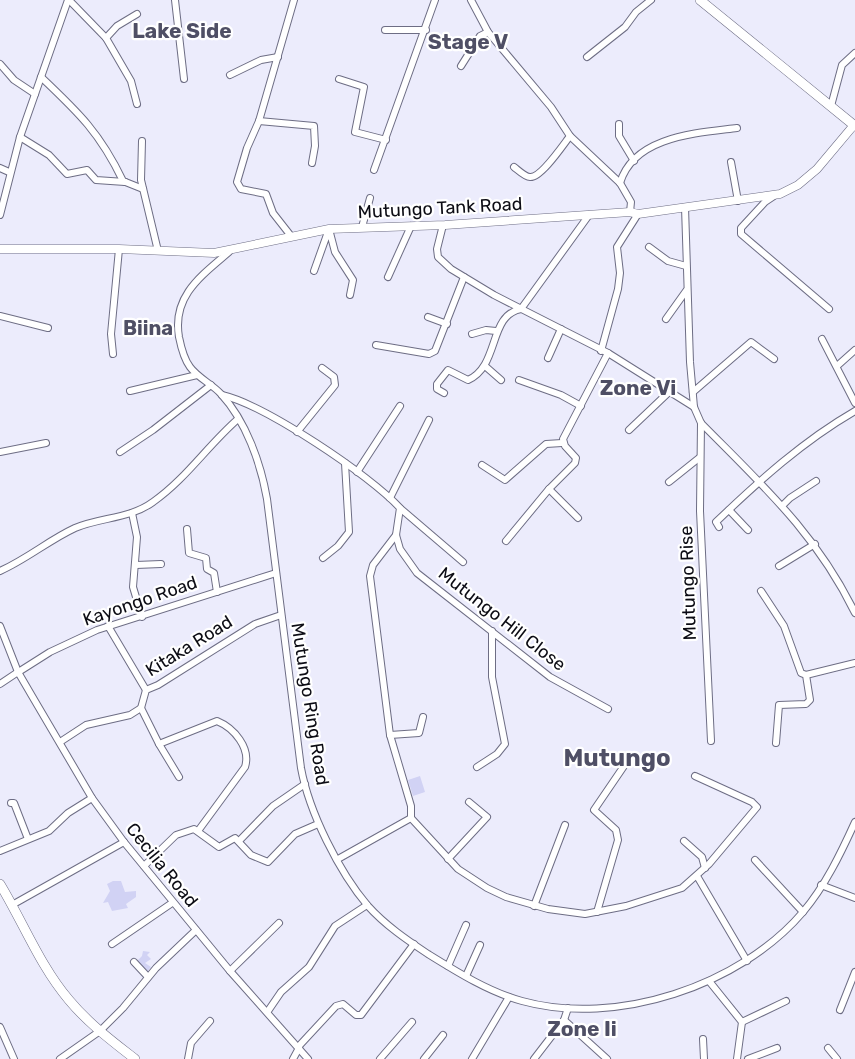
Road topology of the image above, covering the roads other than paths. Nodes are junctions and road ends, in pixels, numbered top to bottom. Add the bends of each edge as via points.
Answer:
1 (68, 0) edge
2 (175, 0) edge
3 (294, 0) edge
4 (435, 0) edge
5 (471, 0) edge
6 (651, 0) edge
7 (700, 0) edge
8 (137, 14) dead end
9 (385, 30) dead end
10 (426, 30) junction
11 (488, 32) junction
12 (106, 38) junction
13 (855, 53) edge
14 (278, 57) junction
15 (587, 57) dead end
16 (0, 64) edge
17 (460, 66) dead end
18 (230, 75) dead end
19 (41, 77) junction
20 (184, 79) dead end
21 (339, 79) dead end
22 (35, 94) junction
23 (137, 104) dead end
24 (831, 106) junction
25 (259, 121) junction
26 (619, 124) dead end
27 (855, 126) edge
28 (737, 128) dead end
29 (570, 136) junction
30 (20, 137) junction
31 (386, 140) junction
32 (142, 141) dead end
33 (634, 160) junction
34 (731, 162) dead end
35 (312, 163) dead end
36 (514, 167) dead end
37 (0, 168) edge
38 (374, 170) dead end
39 (9, 172) junction
40 (125, 182) junction
41 (620, 183) junction
42 (143, 189) junction
43 (774, 196) junction
44 (370, 198) dead end
45 (738, 201) junction
46 (685, 207) junction
47 (634, 213) junction
48 (0, 215) edge
49 (589, 215) junction
50 (443, 225) junction
51 (362, 226) junction
52 (411, 226) junction
53 (329, 229) junction
54 (291, 236) junction
55 (649, 247) dead end
56 (0, 249) edge
57 (119, 249) junction
58 (158, 251) junction
59 (229, 252) junction
60 (686, 266) junction
61 (314, 271) dead end
62 (388, 277) dead end
63 (464, 277) junction
64 (686, 291) junction
65 (350, 296) dead end
66 (521, 309) junction
67 (829, 309) dead end
68 (0, 316) edge
69 (428, 317) dead end
70 (666, 319) dead end
71 (447, 324) junction
72 (48, 328) dead end
73 (561, 329) junction
74 (496, 332) junction
75 (472, 334) dead end
76 (822, 339) dead end
77 (376, 345) dead end
78 (855, 350) edge
79 (604, 352) junction
80 (113, 354) dead end
81 (548, 358) dead end
82 (774, 359) dead end
83 (485, 366) junction
84 (837, 366) junction
85 (322, 368) dead end
86 (197, 375) junction
87 (519, 380) dead end
88 (501, 381) dead end
89 (211, 385) junction
90 (130, 391) dead end
91 (669, 392) junction
92 (693, 392) junction
93 (444, 393) dead end
94 (222, 395) junction
95 (855, 403) edge
96 (400, 406) dead end
97 (582, 406) junction
98 (694, 407) junction
99 (855, 411) edge
100 (238, 419) junction
101 (429, 420) dead end
102 (701, 423) junction
103 (629, 430) dead end
104 (297, 432) junction
105 (46, 443) dead end
106 (562, 443) junction
107 (0, 452) edge
108 (120, 452) dead end
109 (699, 458) junction
110 (345, 464) junction
111 (482, 465) dead end
112 (357, 472) junction
113 (816, 481) dead end
114 (669, 482) dead end
115 (760, 484) junction
116 (549, 489) junction
117 (390, 498) junction
118 (782, 506) junction
119 (400, 508) junction
120 (729, 510) junction
121 (132, 513) junction
122 (578, 518) dead end
123 (719, 527) dead end
124 (187, 529) dead end
125 (748, 530) dead end
126 (396, 535) junction
127 (506, 541) dead end
128 (815, 544) junction
129 (323, 558) dead end
130 (463, 562) dead end
131 (161, 564) dead end
132 (136, 565) junction
133 (779, 566) dead end
134 (0, 571) edge
135 (276, 573) junction
136 (761, 591) dead end
137 (217, 592) junction
138 (855, 613) edge
139 (281, 615) junction
140 (142, 617) junction
141 (0, 626) edge
142 (108, 627) junction
143 (492, 631) junction
144 (855, 663) edge
145 (19, 672) junction
146 (806, 675) junction
147 (0, 684) edge
148 (146, 690) junction
149 (141, 708) junction
150 (608, 709) dead end
151 (423, 717) dead end
152 (390, 735) junction
153 (711, 741) dead end
154 (60, 742) junction
155 (776, 743) dead end
156 (159, 744) junction
157 (477, 766) dead end
158 (624, 766) dead end
159 (695, 776) dead end
160 (179, 777) dead end
161 (305, 784) junction
162 (92, 798) junction
163 (469, 801) dead end
164 (11, 803) dead end
165 (411, 819) junction
166 (318, 824) junction
167 (854, 824) edge
168 (566, 825) dead end
169 (198, 831) junction
170 (28, 839) junction
171 (239, 841) junction
172 (684, 841) dead end
173 (124, 842) junction
174 (0, 851) edge
175 (338, 859) junction
176 (448, 859) junction
177 (754, 860) dead end
178 (144, 866) junction
179 (705, 868) junction
180 (697, 876) junction
181 (821, 885) junction
182 (0, 886) edge
183 (855, 898) edge
184 (172, 903) junction
185 (12, 905) junction
186 (368, 905) junction
187 (534, 906) junction
188 (597, 912) junction
189 (803, 912) junction
190 (279, 923) dead end
191 (466, 925) dead end
192 (196, 930) junction
193 (112, 944) dead end
194 (414, 944) junction
195 (480, 945) dead end
196 (747, 961) junction
197 (134, 962) dead end
198 (448, 966) junction
199 (230, 970) junction
200 (855, 972) edge
201 (466, 975) junction
202 (148, 977) junction
203 (710, 981) junction
204 (509, 997) junction
205 (786, 1001) dead end
206 (568, 1008) junction
207 (840, 1010) dead end
208 (268, 1011) junction
209 (564, 1020) junction
210 (210, 1021) dead end
211 (412, 1022) dead end
212 (742, 1022) junction
213 (0, 1027) edge
214 (100, 1031) junction
215 (443, 1035) dead end
216 (703, 1039) dead end
217 (299, 1047) junction
218 (777, 1048) dead end
219 (828, 1048) dead end
220 (14, 1059) edge
221 (60, 1059) edge
222 (135, 1059) edge
223 (188, 1059) edge
224 (293, 1059) edge
225 (308, 1059) edge
226 (380, 1059) edge
227 (424, 1059) edge
228 (472, 1059) edge
229 (534, 1059) edge
230 (607, 1059) edge
231 (704, 1059) edge
232 (737, 1059) edge
233 (748, 1059) edge
234 (837, 1059) edge

1 - 12 street
1 - 19 street
2 - 20 street
3 - 14 street
4 - 10 street
5 - 11 street
6 - 15 street
7 - 24 main road
8 - 12 street
9 - 10 street
10 - 31 street
11 - 17 street via 480,36
11 - 29 street via 551,107
12 - 23 street via 132,81
13 - 24 street via 842,65
14 - 18 street via 261,60
14 - 25 street
16 - 22 street via 14,80
19 - 22 street
19 - 40 street via 93,129
21 - 31 street via 364,87 355,132
22 - 30 street
24 - 27 main road
25 - 35 street via 314,126
25 - 54 street via 237,186 266,194 273,213
26 - 33 street via 619,136
27 - 43 street, Mutungo Tank Road via 817,170 798,185
28 - 33 street via 652,145
29 - 36 street via 542,171 533,176 528,177
29 - 41 street
30 - 39 street
30 - 40 street via 49,155 67,174 87,170 96,180
31 - 38 street
32 - 42 street
33 - 41 street
34 - 45 street
37 - 39 street
39 - 48 street
40 - 42 street
41 - 47 street
42 - 58 street
43 - 45 street, Mutungo Tank Road
43 - 67 street via 748,219 741,234
44 - 51 street
45 - 46 street, Mutungo Tank Road
46 - 47 street, Mutungo Tank Road
46 - 60 street
47 - 49 street, Mutungo Tank Road
47 - 79 street via 617,248 620,273
49 - 50 street, Mutungo Tank Road
49 - 66 street
50 - 52 street, Mutungo Tank Road
50 - 63 street via 438,257
51 - 52 street, Mutungo Tank Road
51 - 53 street, Mutungo Tank Road
52 - 62 street
53 - 54 street, Mutungo Tank Road
53 - 61 street
53 - 65 street via 335,252 354,280
54 - 59 street, Mutungo Tank Road
55 - 60 street via 668,261
56 - 57 street, Mutungo Tank Road
57 - 58 street, Mutungo Tank Road
57 - 80 street via 111,334
58 - 59 street, Mutungo Tank Road
59 - 86 street via 188,288 179,311 179,340 184,358
60 - 64 street
63 - 66 street
63 - 71 street
64 - 70 street
64 - 92 street
66 - 73 street
66 - 74 street via 514,310
68 - 72 street
69 - 71 street
71 - 77 street via 435,351 429,354
73 - 79 street
73 - 81 street
74 - 75 street
74 - 83 street
76 - 84 street
78 - 84 street
79 - 91 street
79 - 97 street
82 - 92 street via 751,342
83 - 88 street
83 - 93 street via 468,380 448,370 444,372 436,384
84 - 95 street
85 - 104 street via 334,376 334,385
86 - 89 street
86 - 90 street
87 - 97 street
89 - 94 street
89 - 108 street
91 - 98 street
91 - 103 street
92 - 98 street
94 - 100 street, Mutungo Ring Road
94 - 104 street via 238,399
96 - 112 street
97 - 106 street
98 - 102 street
99 - 115 street via 793,452
100 - 121 street via 173,486
100 - 135 street, Mutungo Ring Road via 264,486
101 - 117 street
102 - 109 street, Mutungo Rise
102 - 115 street
104 - 110 street
105 - 107 street
106 - 111 street via 546,444 505,480
106 - 116 street via 574,454 575,463
109 - 114 street
109 - 153 street, Mutungo Rise
110 - 112 street
110 - 129 street via 349,532
112 - 117 street
113 - 118 street
115 - 118 street
115 - 120 street
116 - 122 street
116 - 127 street
117 - 119 street
118 - 128 street
119 - 126 street
119 - 130 street
120 - 123 street via 716,522
120 - 125 street
121 - 132 street via 137,537
121 - 134 street via 79,527
124 - 137 street via 189,553 206,558
126 - 143 street, Mutungo Hill Close via 400,549 417,573
126 - 152 street via 373,565 370,576
128 - 133 street
128 - 138 street
131 - 132 street
132 - 140 street via 133,587
135 - 137 street, Kayongo Road
135 - 139 street, Mutungo Ring Road
136 - 146 street via 784,626 801,673
137 - 140 street, Kayongo Road
139 - 148 street, Kitaka Road via 255,624
139 - 161 street, Mutungo Ring Road
140 - 142 street, Kayongo Road
141 - 145 street
142 - 145 street, Kayongo Road via 62,646
142 - 148 street
143 - 150 street, Mutungo Hill Close via 550,677
143 - 157 street via 492,677 505,744
144 - 146 street
145 - 147 street, Kayongo Road
145 - 154 street, Cecilia Road
146 - 155 street via 809,704 779,705
148 - 149 street, Kitaka Road
149 - 154 street via 130,715 86,725
149 - 156 street
151 - 152 street via 419,733
152 - 165 street via 411,806
154 - 162 street, Cecilia Road
156 - 160 street
156 - 169 street via 217,721 244,746 245,767
158 - 188 street via 594,810 616,830 618,840
159 - 179 street via 757,807
161 - 166 street, Mutungo Ring Road
161 - 171 street via 273,806
162 - 170 street via 49,831
162 - 173 street, Cecilia Road
163 - 176 street via 487,818
164 - 170 street
165 - 175 street
165 - 176 street
166 - 171 street via 295,834 267,862 252,855
166 - 175 street, Mutungo Ring Road
167 - 181 street, Mutungo Ring Road
168 - 187 street
169 - 171 street via 219,847 235,838
169 - 178 street via 176,835
170 - 174 street
172 - 179 street via 702,857
173 - 178 street, Cecilia Road
173 - 185 street
175 - 186 street, Mutungo Ring Road
176 - 187 street via 487,888
177 - 189 street
178 - 184 street, Cecilia Road
179 - 180 street
180 - 188 street via 671,892
180 - 196 street
181 - 183 street
181 - 189 street, Mutungo Ring Road
182 - 185 main road
184 - 192 street, Cecilia Road
184 - 193 street
185 - 214 main road via 56,983
186 - 194 street, Mutungo Ring Road
186 - 208 street via 335,926 309,967 281,992
187 - 188 street via 573,914
189 - 196 street, Mutungo Ring Road
190 - 199 street
191 - 198 street
192 - 199 street, Cecilia Road
192 - 202 street
194 - 198 street, Mutungo Ring Road
194 - 217 street via 362,1015 356,1016 343,1004 336,1006
195 - 201 street
196 - 203 street, Mutungo Ring Road
197 - 202 street
198 - 201 street, Mutungo Ring Road
199 - 208 street, Cecilia Road
200 - 207 street
201 - 204 street, Mutungo Ring Road
202 - 214 street
203 - 206 street, Mutungo Ring Road via 636,1002
203 - 212 street
204 - 206 street, Mutungo Ring Road
204 - 228 street
205 - 212 street
206 - 209 street
208 - 217 street, Cecilia Road
209 - 229 street
209 - 230 street
210 - 223 street via 191,1043
211 - 226 street
212 - 232 street
213 - 220 street
214 - 221 street
214 - 222 main road
215 - 227 street
216 - 231 street
217 - 224 street
217 - 225 street, Cecilia Road
218 - 233 street
219 - 234 street

